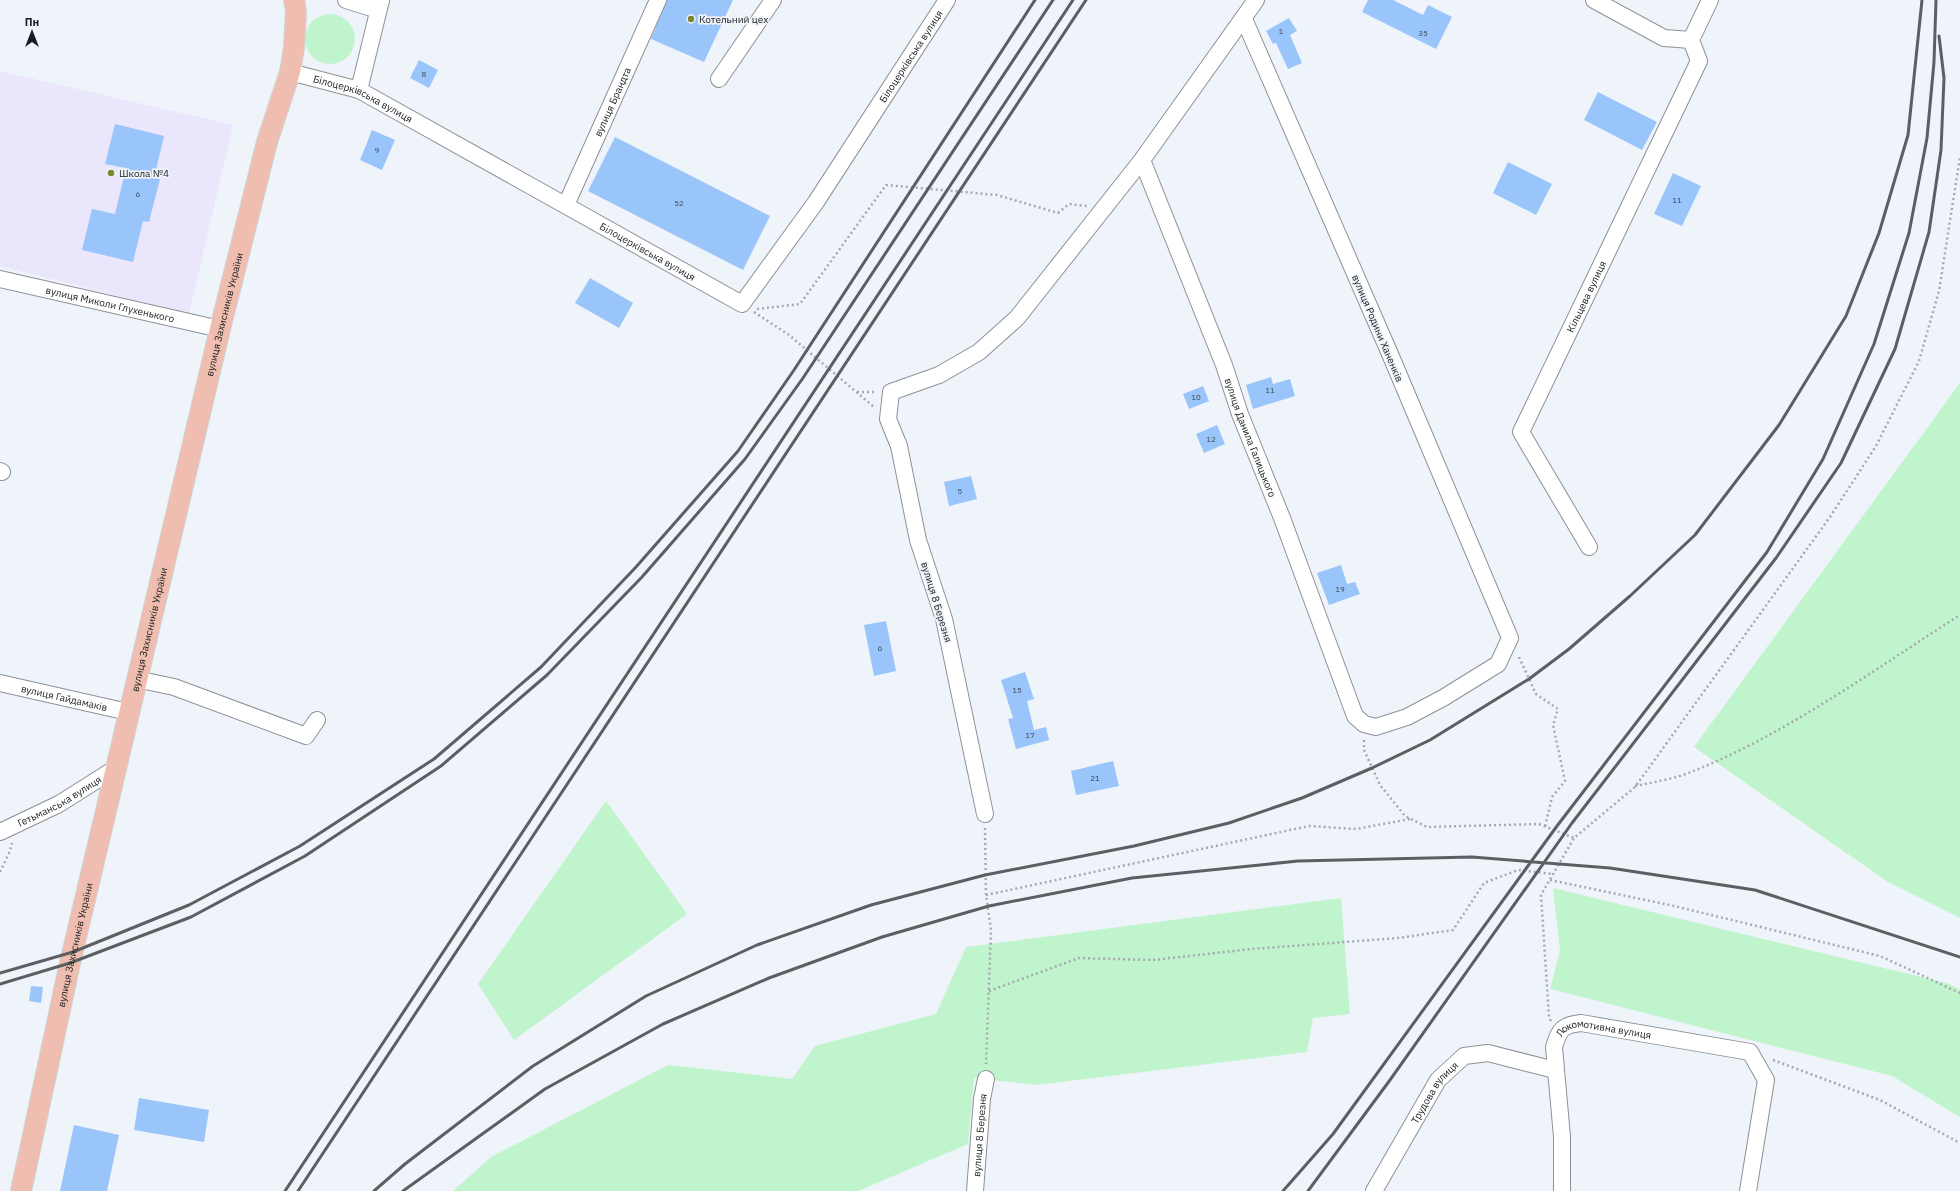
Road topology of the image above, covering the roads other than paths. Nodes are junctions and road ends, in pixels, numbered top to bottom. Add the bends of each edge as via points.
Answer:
1 (294, 0) edge
2 (346, 0) edge
3 (658, 0) edge
4 (773, 0) edge
5 (946, 0) edge
6 (1256, 0) edge
7 (1594, 0) edge
8 (1710, 0) edge
9 (380, 5) edge
10 (1244, 19) junction
11 (1691, 40) junction
12 (290, 72) junction
13 (719, 79) dead end
14 (359, 90) junction
15 (1142, 160) junction
16 (566, 204) junction
17 (0, 279) edge
18 (220, 329) junction
19 (1589, 547) dead end
20 (136, 679) junction
21 (0, 683) edge
22 (128, 712) junction
23 (317, 720) dead end
24 (1359, 720) joint
25 (116, 768) junction
26 (985, 814) road end
27 (0, 832) edge
28 (1555, 1070) junction
29 (986, 1079) road end
30 (21, 1191) edge
31 (975, 1191) edge
32 (1374, 1191) edge
33 (1562, 1191) edge
34 (1748, 1191) edge

1 - 12 main road via 294,48
2 - 9 street
3 - 16 street, вулиця Брандта
4 - 13 street
5 - 16 street, Білоцерківська вулиця via 816,202 742,304
6 - 10 street
7 - 11 street via 1664,38
8 - 11 street
9 - 14 street
10 - 15 street
10 - 24 street, вулиця Родини Ханенків via 1510,638 1498,664 1443,698 1407,717 1376,727
11 - 19 street, Кільцева вулиця via 1699,61 1521,432
12 - 14 street, Білоцерківська вулиця
12 - 18 main road, вулиця Захисників України via 267,142
14 - 16 street, Білоцерківська вулиця
15 - 24 street, вулиця Данила Галицького via 1224,365 1240,414
15 - 26 street, вулиця 8 Березня via 1018,318 984,347 940,375 891,392 888,419 899,446 918,540 944,618
17 - 18 street, вулиця Миколи Глухенького
18 - 20 main road, вулиця Захисників України
20 - 22 main road, вулиця Захисників України
20 - 23 street via 174,687 306,736
21 - 22 street, вулиця Гайдамаків
22 - 25 main road, вулиця Захисників України
25 - 27 street, Гетьманська вулиця via 59,804
25 - 30 main road, вулиця Захисників України via 70,963
28 - 32 street, Трудова вулиця via 1488,1053 1464,1056 1438,1080
28 - 33 street, Локомотивна вулиця via 1562,1137
28 - 34 street, Локомотивна вулиця via 1554,1047 1558,1033 1568,1024 1581,1023 1750,1052 1766,1080
29 - 31 street, вулиця 8 Березня via 982,1099

